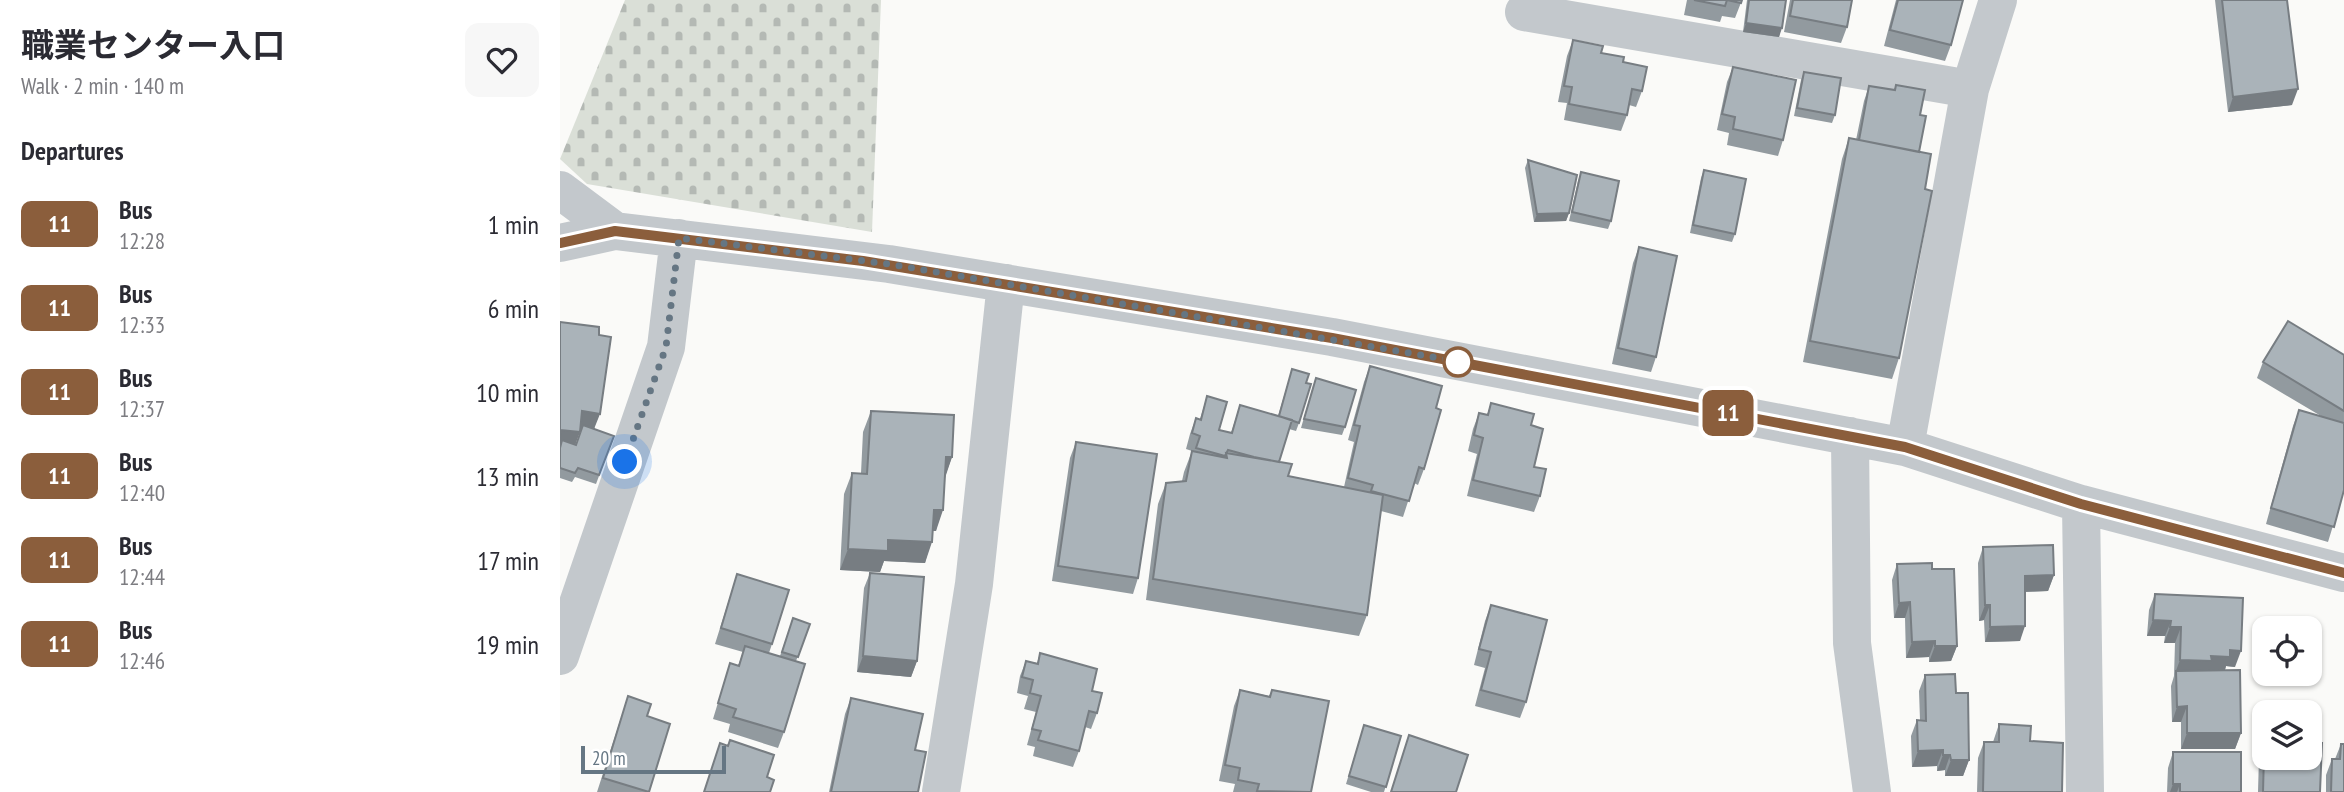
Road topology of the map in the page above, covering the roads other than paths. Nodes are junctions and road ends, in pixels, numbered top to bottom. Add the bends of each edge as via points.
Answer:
1 (1998, 0) edge
2 (1524, 12) dead end
3 (1619, 15) edge
4 (1970, 89) junction
5 (560, 190) edge
6 (615, 231) junction
7 (679, 238) junction
8 (560, 243) edge
9 (1006, 283) junction
10 (1850, 436) junction
11 (1905, 447) junction
12 (2081, 504) junction
13 (2344, 573) edge
14 (560, 656) edge
15 (941, 792) edge
16 (1872, 792) edge
17 (2085, 792) edge

1 - 4 street
2 - 3 street
3 - 4 street
4 - 11 street
5 - 6 street
6 - 7 street
6 - 8 street
7 - 9 street
7 - 14 street via 666,347
9 - 10 street via 1345,340
9 - 15 street via 974,584
10 - 11 street
10 - 16 street via 1852,643
11 - 12 street
12 - 13 street
12 - 17 street

